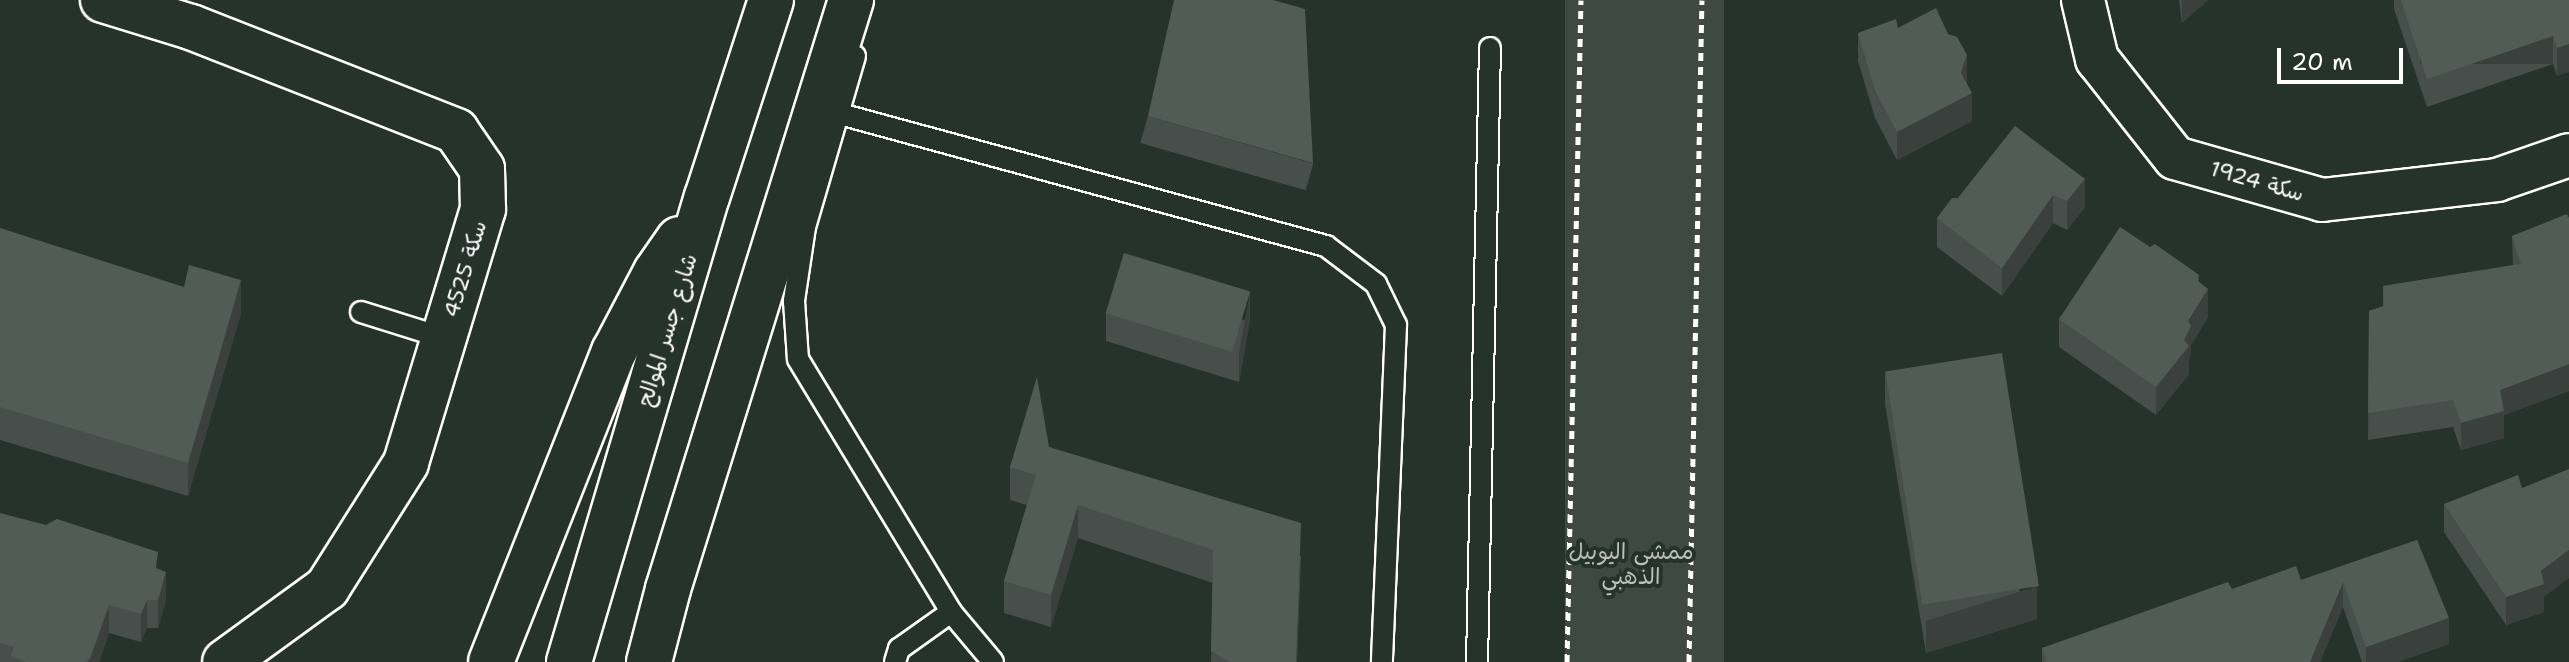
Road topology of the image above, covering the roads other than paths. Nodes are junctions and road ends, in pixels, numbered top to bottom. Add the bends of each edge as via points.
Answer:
1 (103, 0) edge
2 (771, 0) edge
3 (851, 0) edge
4 (867, 0) edge
5 (2083, 0) edge
6 (195, 14) edge
7 (1490, 48) dead end
8 (840, 114) junction
9 (2569, 155) edge
10 (707, 197) junction
11 (361, 312) dead end
12 (444, 338) junction
13 (951, 612) junction
14 (225, 662) edge
15 (491, 662) edge
16 (569, 662) edge
17 (649, 662) edge
18 (895, 662) edge
19 (993, 662) edge
20 (1382, 662) edge
21 (1477, 662) edge

1 - 6 main road, سكة 4525
2 - 10 main road, شارع جسر الموالح
3 - 17 main road
4 - 8 lane
5 - 9 street, سكة 1924 via 2097,59 2175,158 2322,200 2497,180
6 - 12 main road, سكة 4525 via 456,131 482,169 483,209
7 - 21 lane
8 - 13 lane via 805,227 794,301 798,359
8 - 20 lane via 1326,246 1376,284 1396,325
10 - 15 main road via 656,272 614,352
10 - 16 main road, شارع جسر الموالح
11 - 12 lane
12 - 14 main road, سكة 4525 via 406,463 327,588
13 - 18 lane via 899,649
13 - 19 lane

